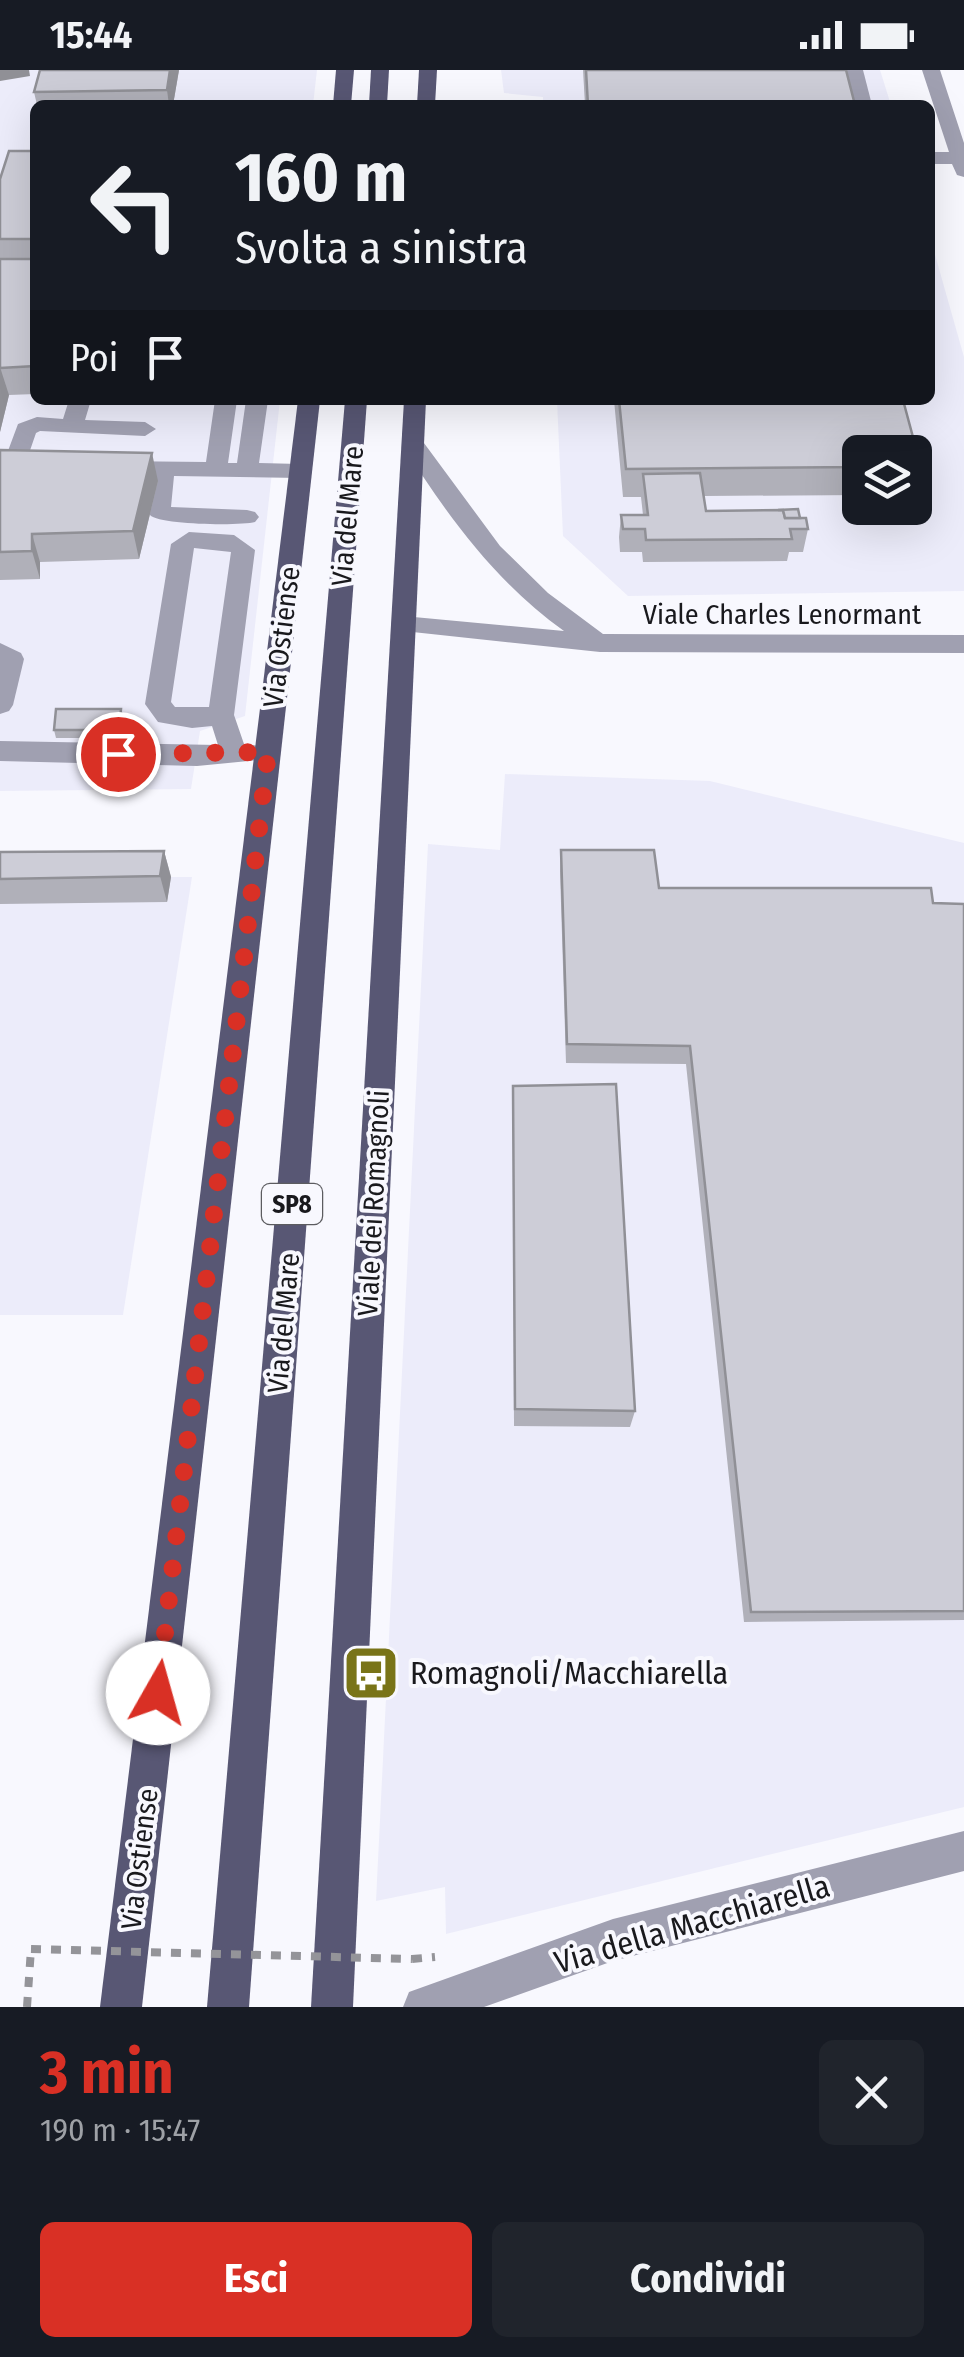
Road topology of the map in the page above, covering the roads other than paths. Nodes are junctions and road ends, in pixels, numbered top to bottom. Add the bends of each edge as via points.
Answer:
1 (345, 70) edge
2 (380, 70) edge
3 (428, 70) edge
4 (854, 70) edge
5 (932, 70) edge
6 (342, 100) edge
7 (378, 100) edge
8 (426, 100) edge
9 (863, 100) edge
10 (935, 159) edge
11 (962, 165) edge
12 (78, 405) edge
13 (225, 405) edge
14 (256, 405) edge
15 (308, 405) edge
16 (356, 405) edge
17 (415, 405) edge
18 (72, 426) junction
19 (145, 429) dead end
20 (413, 444) junction
21 (164, 468) junction
22 (99, 469) edge
23 (216, 469) junction
24 (60, 470) edge
25 (247, 470) junction
26 (300, 471) junction
27 (248, 516) dead end
28 (403, 624) junction
29 (600, 643) junction
30 (964, 644) edge
31 (0, 652) edge
32 (0, 705) edge
33 (221, 716) junction
34 (0, 751) edge
35 (268, 752) junction
36 (234, 754) junction
37 (964, 1851) edge
38 (122, 2007) edge
39 (228, 2007) edge
40 (332, 2007) edge
41 (424, 2007) edge

1 - 6 main road
2 - 7 main road
3 - 8 main road
4 - 9 street
5 - 11 street
10 - 11 street
12 - 18 street
13 - 23 street
14 - 25 street
15 - 26 main road, Via Ostiense
16 - 39 main road, Via del Mare / SP8
17 - 20 main road, Viale dei Romagnoli
18 - 19 street
18 - 24 street via 26,429 13,467
20 - 28 main road, Viale dei Romagnoli
20 - 29 street via 446,498 520,582
21 - 22 street
21 - 23 street
21 - 27 street via 159,510 166,514
23 - 25 street
25 - 26 street
26 - 35 main road, Via Ostiense
28 - 29 street, Viale Charles Lenormant
28 - 40 main road, Viale dei Romagnoli
29 - 30 street, Viale Charles Lenormant
31 - 32 street via 12,659
33 - 33 street via 243,550 234,542 189,540 183,544 158,704 167,715
33 - 36 street
34 - 36 street
35 - 36 street
35 - 38 main road, Via Ostiense
37 - 41 street, Via della Macchiarella via 613,1940

